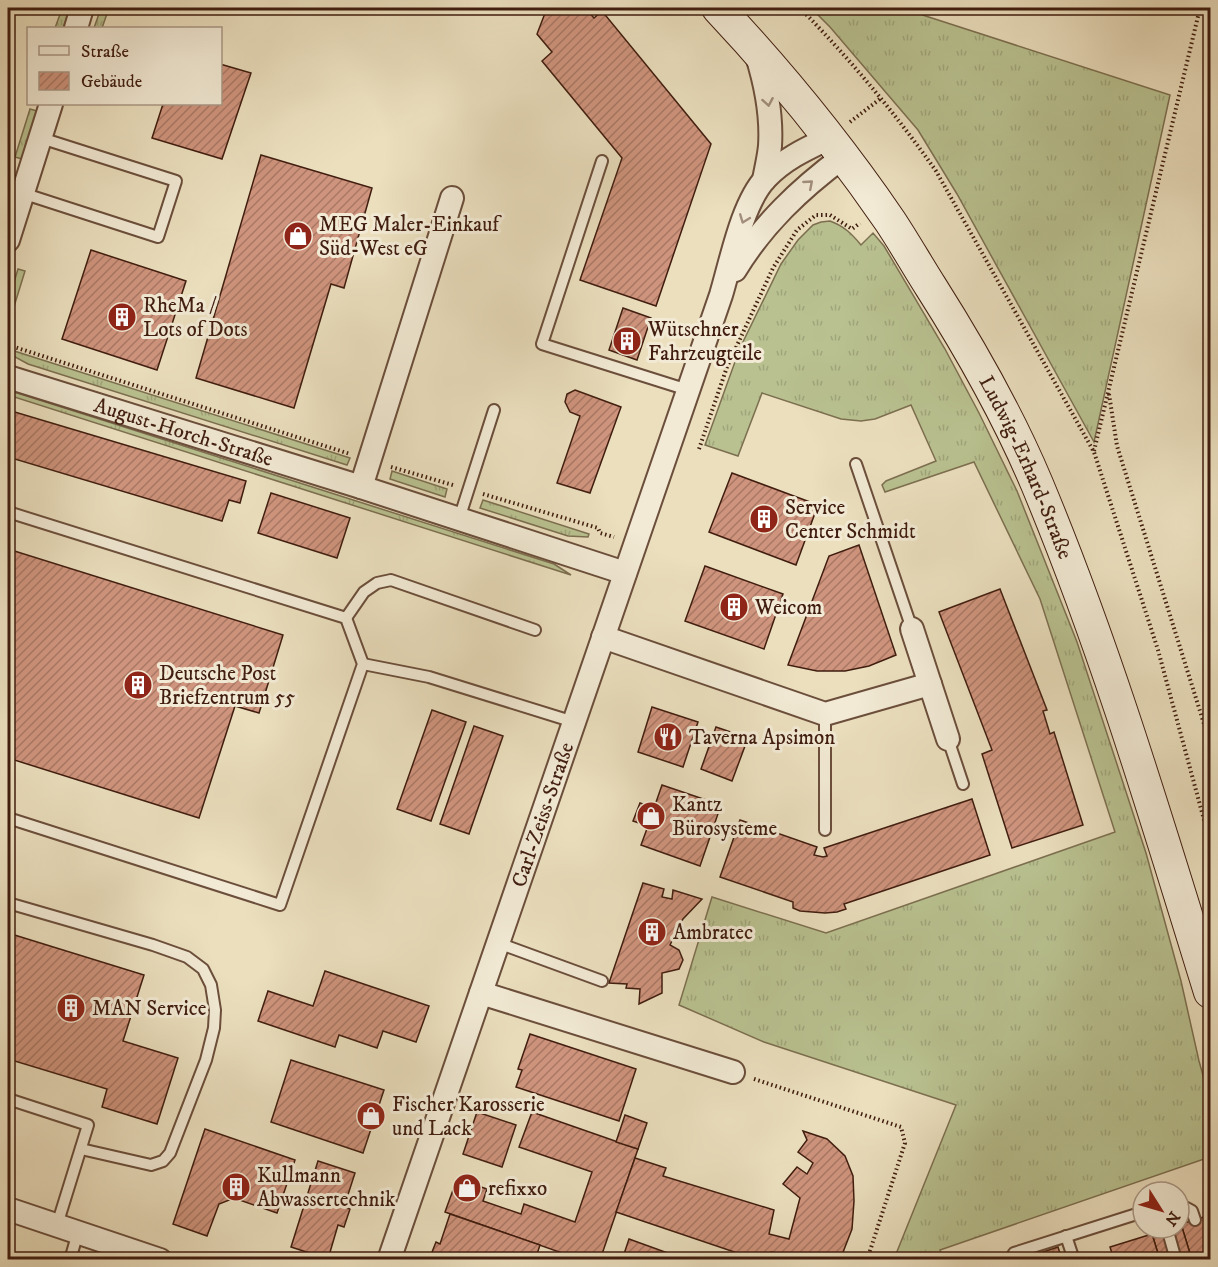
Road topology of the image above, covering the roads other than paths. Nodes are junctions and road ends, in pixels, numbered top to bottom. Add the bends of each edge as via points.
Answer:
1 (82, 8) edge
2 (718, 8) edge
3 (75, 27) edge
4 (753, 46) junction
5 (51, 105) edge
6 (40, 138) junction
7 (836, 148) junction
8 (602, 161) dead end
9 (764, 180) junction
10 (22, 193) junction
11 (452, 198) dead end
12 (8, 240) edge
13 (721, 295) junction
14 (8, 377) edge
15 (688, 390) junction
16 (494, 410) dead end
17 (856, 464) dead end
18 (361, 487) junction
19 (8, 512) edge
20 (459, 519) junction
21 (626, 573) junction
22 (346, 618) junction
23 (912, 629) joint
24 (535, 630) dead end
25 (603, 637) junction
26 (363, 664) junction
27 (930, 684) junction
28 (825, 714) junction
29 (574, 722) junction
30 (948, 739) joint
31 (963, 784) dead end
32 (8, 818) edge
33 (825, 830) dead end
34 (8, 903) edge
35 (498, 943) junction
36 (602, 981) dead end
37 (1210, 992) edge
38 (481, 993) junction
39 (733, 1072) road end
40 (8, 1099) edge
41 (81, 1149) junction
42 (8, 1209) edge
43 (1191, 1210) edge
44 (1131, 1216) edge
45 (1195, 1220) dead end
46 (57, 1225) junction
47 (78, 1232) junction
48 (1066, 1236) junction
49 (1170, 1240) edge
50 (70, 1260) edge
51 (160, 1260) edge
52 (389, 1260) edge
53 (1010, 1260) edge
54 (1074, 1260) edge
55 (1176, 1260) edge

1 - 3 street
2 - 4 main road, Ludwig-Erhard-Straße
4 - 7 main road, Ludwig-Erhard-Straße
4 -> 9 street, Carl-Zeiss-Straße via 765,80 770,113 770,147
5 - 6 street
6 - 10 street
6 - 10 lane via 176,181 158,237
7 - 9 street, Carl-Zeiss-Straße via 803,150
13 -> 7 street, Carl-Zeiss-Straße via 773,218 818,176
7 - 37 main road, Ludwig-Erhard-Straße via 891,222 960,332 1036,483 1117,694
8 - 15 lane via 542,344
9 -> 13 street, Carl-Zeiss-Straße via 741,225
10 - 12 street
11 - 18 street
13 - 15 street, Carl-Zeiss-Straße
14 - 18 street, August-Horch-Straße
15 - 21 street, Carl-Zeiss-Straße
16 - 20 lane
17 - 23 lane
18 - 20 street, August-Horch-Straße
19 - 22 lane
20 - 21 street, August-Horch-Straße
21 - 25 street, Carl-Zeiss-Straße
22 - 24 lane via 364,592 377,583 392,580
22 - 26 lane
23 - 27 street
25 - 28 street
25 - 29 street, Carl-Zeiss-Straße
26 - 29 lane via 429,677
26 - 32 lane via 280,905
27 - 28 street
27 - 30 street
28 - 33 lane
29 - 35 street, Carl-Zeiss-Straße
30 - 31 lane
34 - 41 lane via 188,957 203,969 211,985 214,1028 206,1060 170,1153 163,1161 151,1165
35 - 36 lane
35 - 38 street, Carl-Zeiss-Straße
38 - 39 street
38 - 52 street, Carl-Zeiss-Straße
40 - 41 lane via 88,1125
41 - 46 lane
42 - 46 street
43 - 45 lane
44 - 48 lane
46 - 47 street
47 - 50 lane
47 - 51 street
48 - 53 lane via 1014,1253
48 - 54 lane
49 - 55 lane

